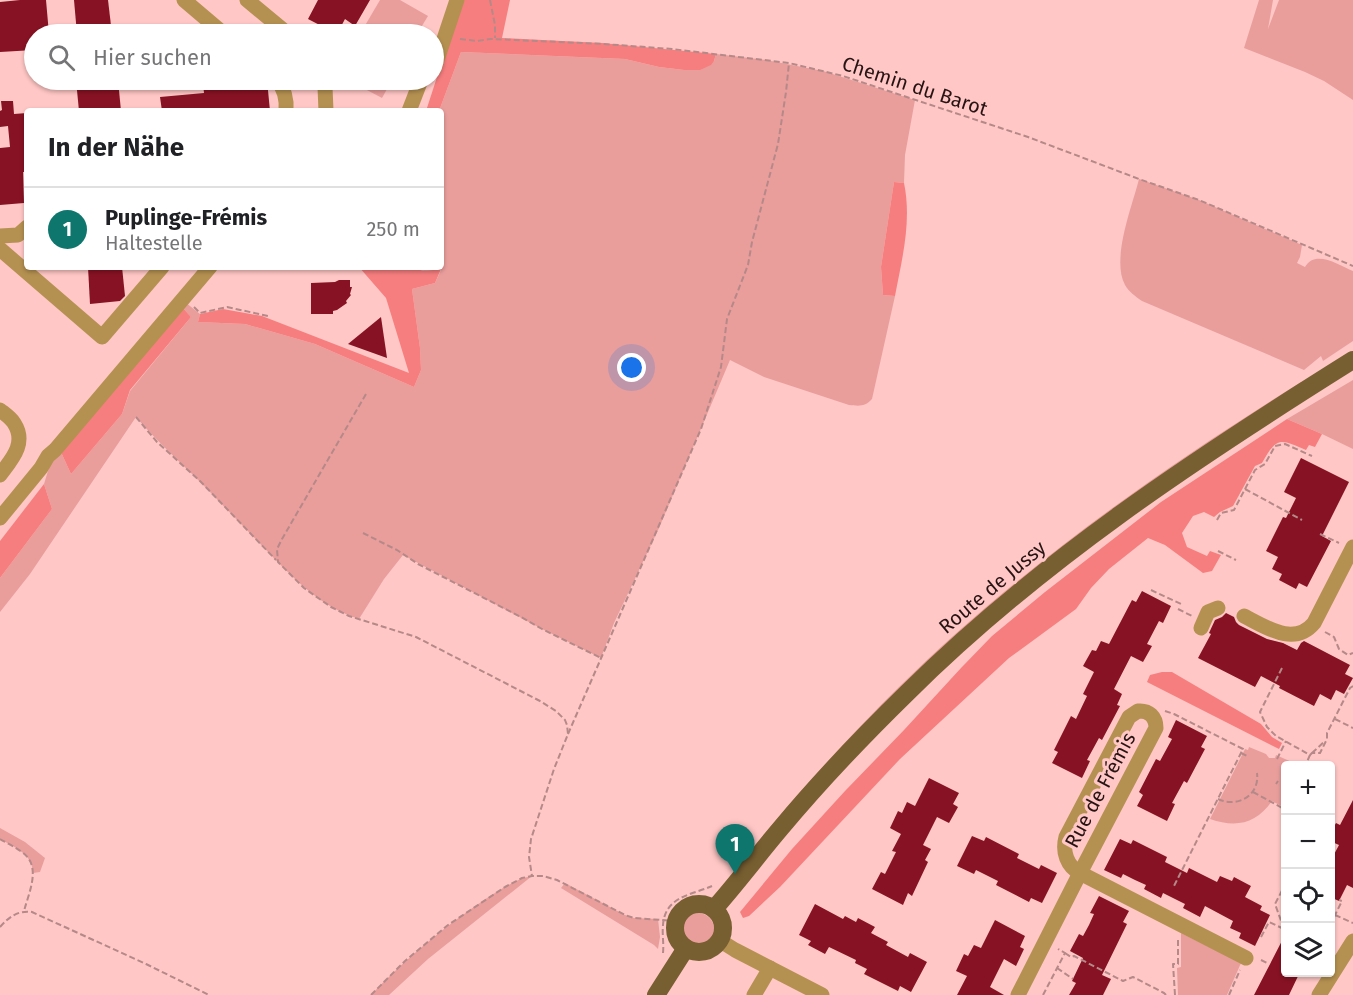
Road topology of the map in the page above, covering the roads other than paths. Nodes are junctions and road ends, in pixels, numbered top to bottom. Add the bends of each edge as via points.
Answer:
1 (184, 0) edge
2 (247, 0) edge
3 (447, 0) edge
4 (458, 0) edge
5 (212, 24) edge
6 (276, 24) edge
7 (443, 24) edge
8 (444, 30) edge
9 (283, 90) edge
10 (325, 90) edge
11 (417, 90) edge
12 (426, 90) edge
13 (286, 108) edge
14 (326, 108) edge
15 (410, 108) edge
16 (420, 108) edge
17 (24, 230) edge
18 (0, 236) edge
19 (0, 249) edge
20 (24, 270) edge
21 (24, 270) edge
22 (159, 270) edge
23 (207, 270) edge
24 (1353, 360) edge
25 (0, 410) edge
26 (0, 475) edge
27 (0, 518) edge
28 (1353, 547) edge
29 (1218, 609) dead end
30 (1244, 616) dead end
31 (1201, 628) dead end
32 (1080, 873) junction
33 (714, 909) junction
34 (719, 940) junction
35 (1353, 941) edge
36 (686, 948) junction
37 (1246, 958) dead end
38 (770, 968) junction
39 (656, 995) edge
40 (754, 995) edge
41 (822, 995) edge
42 (1018, 995) edge
43 (1318, 995) edge

1 - 5 street
2 - 6 street
3 - 7 street
4 - 8 street
9 - 13 street
10 - 14 street
11 - 15 street
12 - 16 street
17 - 18 street via 18,235
19 - 21 street
20 - 22 street via 102,337
23 - 27 street
24 - 33 main road, Route de Jussy via 1146,495 999,608 864,735
25 - 26 street via 14,422 21,439 15,456
28 - 30 street via 1307,630 1295,635 1282,634
29 - 31 street via 1208,612
32 - 32 street, Rue de Frémis via 1155,731 1156,721 1149,713 1138,711 1129,717 1066,837 1068,861
32 - 37 street, Rue de Frémis
32 - 42 street, Rue de Frémis
33 - 34 main road via 722,924
33 - 36 main road via 706,905 683,909 675,921 676,936
34 - 36 main road via 705,951
34 - 38 street
35 - 43 street
36 - 39 main road
38 - 40 street
38 - 41 street

